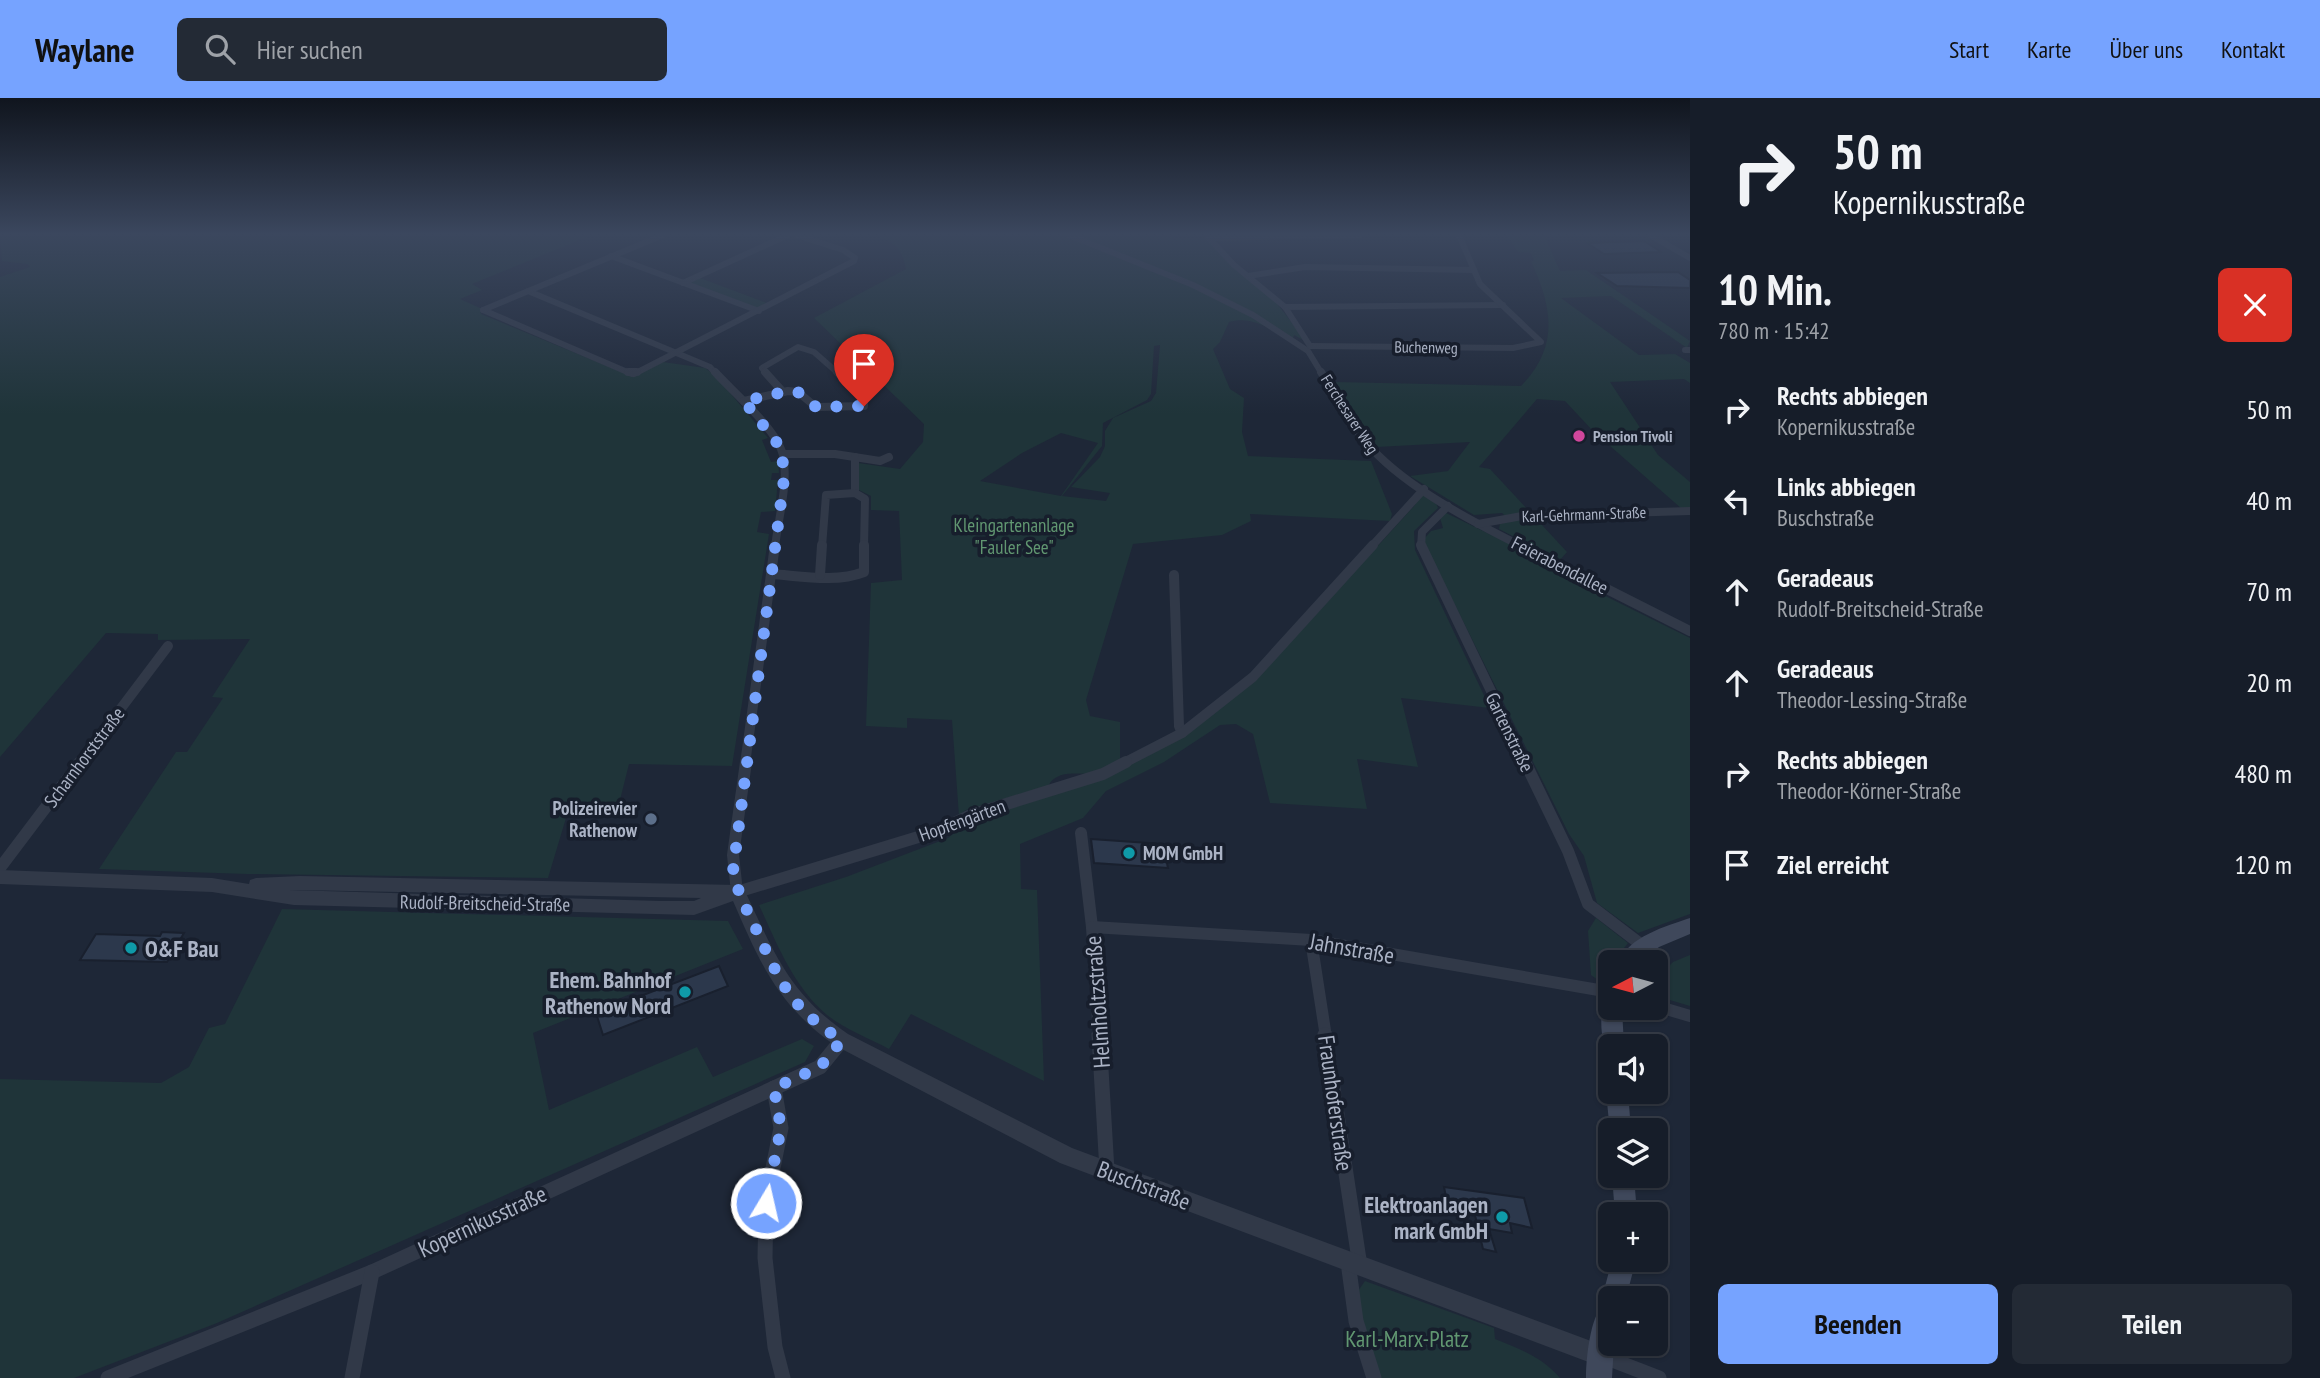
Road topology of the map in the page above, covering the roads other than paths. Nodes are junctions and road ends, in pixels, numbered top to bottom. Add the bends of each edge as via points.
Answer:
1 (519, 295) edge
2 (537, 295) edge
3 (715, 295) edge
4 (790, 295) edge
5 (1211, 295) edge
6 (1270, 295) edge
7 (1492, 295) edge
8 (1503, 305) junction
9 (1285, 307) junction
10 (759, 311) junction
11 (1309, 348) junction
12 (678, 352) junction
13 (783, 392) junction
14 (744, 401) junction
15 (783, 454) junction
16 (855, 457) junction
17 (889, 457) dead end
18 (1428, 492) junction
19 (855, 493) junction
20 (1448, 506) junction
21 (1690, 511) edge
22 (1478, 524) junction
23 (771, 575) junction
24 (820, 575) junction
25 (1174, 575) dead end
26 (1163, 614) dead end
27 (1174, 616) junction
28 (1690, 631) edge
29 (168, 646) dead end
30 (1182, 733) junction
31 (1081, 834) dead end
32 (0, 868) edge
33 (0, 877) edge
34 (737, 892) junction
35 (1690, 926) edge
36 (1092, 927) junction
37 (1311, 940) junction
38 (1643, 946) junction
39 (1639, 950) edge
40 (1598, 990) edge
41 (1668, 1010) edge
42 (1690, 1016) edge
43 (842, 1040) junction
44 (774, 1088) junction
45 (1107, 1171) junction
46 (1354, 1264) junction
47 (372, 1272) junction
48 (1599, 1366) edge
49 (108, 1378) edge
50 (352, 1378) edge
51 (783, 1378) edge
52 (1374, 1378) edge
53 (1659, 1378) edge

1 - 12 street via 483,310 633,374
2 - 12 street
3 - 10 street
4 - 10 street
5 - 11 street, Ferchesarer Weg
6 - 9 street
7 - 8 street
8 - 9 street
8 - 11 street, Buchenweg via 1541,342 1513,348
9 - 11 street
10 - 12 street
11 - 18 street, Ferchesarer Weg via 1374,454
12 - 14 street via 710,367
13 - 13 street via 798,392 816,407 864,406 864,400 813,349 804,346 762,368
13 - 14 street
14 - 15 street
15 - 16 street
15 - 23 street via 785,471
16 - 17 street via 880,461
16 - 19 street
18 - 20 street, Feierabendallee
18 - 30 street, Hopfengärten via 1253,677
19 - 24 street via 826,495
19 - 24 street via 865,499 864,572 858,576
20 - 22 street, Feierabendallee
20 - 38 street, Gartenstraße via 1422,532 1421,548 1568,851 1588,904
21 - 22 street, Karl-Gehrmann-Straße via 1522,516
22 - 28 street, Feierabendallee
23 - 24 street
23 - 34 street via 733,855
25 - 27 street
26 - 27 street
27 - 30 street
29 - 32 street, Scharnhorststraße
30 - 34 street, Hopfengärten via 1103,774 971,815 938,831
31 - 36 street, Helmholtzstraße
33 - 34 street, Rudolf-Breitscheid-Straße via 231,887 294,898 660,908 694,908
34 - 43 street, Buschstraße via 789,996 820,1027
35 - 38 main road
36 - 37 street, Jahnstraße
36 - 45 street, Helmholtzstraße
37 - 40 street, Jahnstraße
37 - 46 street, Fraunhoferstraße
38 - 39 main road
41 - 42 street
43 - 44 street, Kopernikusstraße via 820,1067
43 - 45 street, Buschstraße via 1067,1156
44 - 47 street, Kopernikusstraße
44 - 51 street via 781,1128 766,1203 765,1258
45 - 46 street, Buschstraße
46 - 48 street, Buschstraße
46 - 52 street via 1356,1321
47 - 49 street, Kopernikusstraße
47 - 50 street
48 - 53 street

